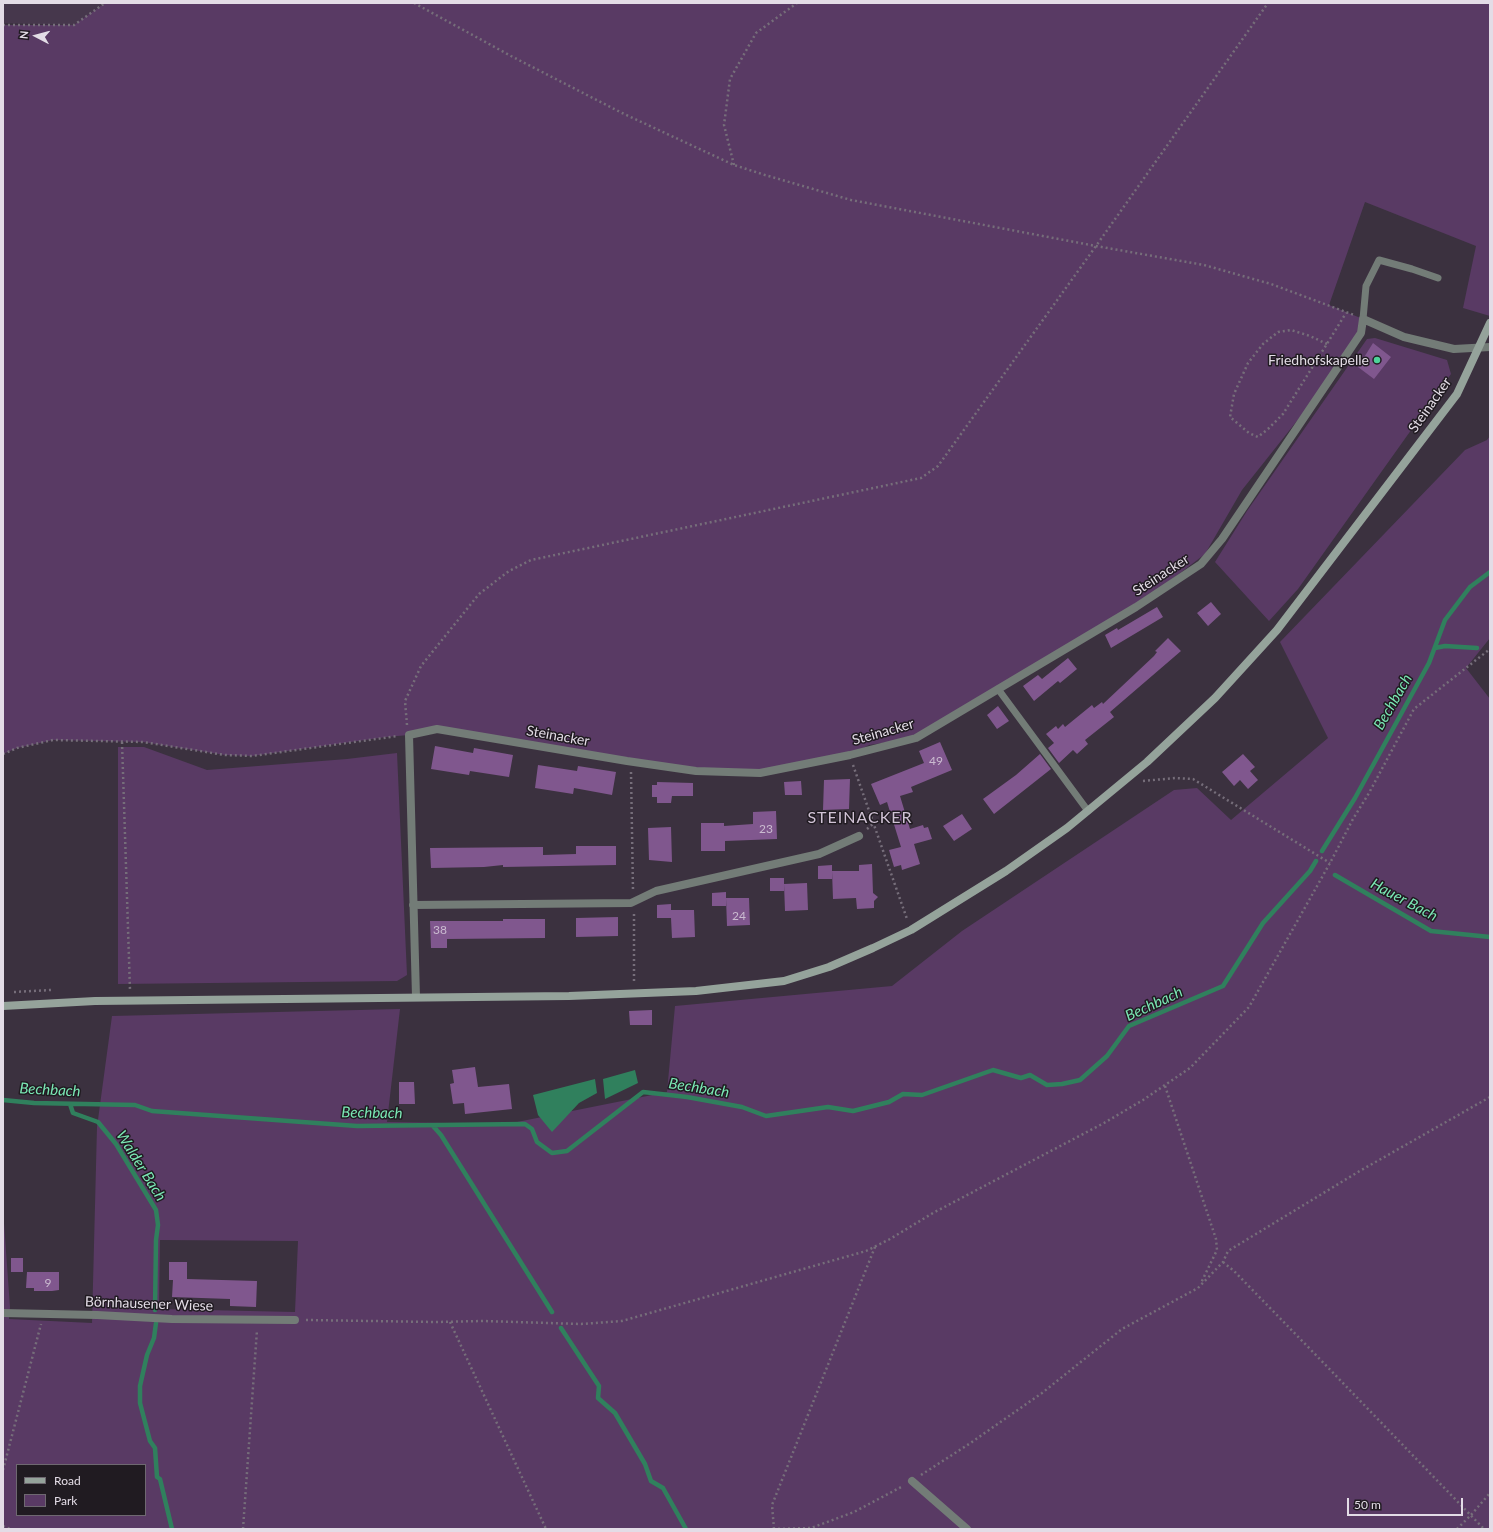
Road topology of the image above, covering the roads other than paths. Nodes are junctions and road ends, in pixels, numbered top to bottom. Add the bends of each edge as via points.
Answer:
1 (1438, 278) dead end
2 (1363, 319) junction
3 (1490, 323) edge
4 (1480, 347) junction
5 (1490, 347) edge
6 (998, 689) junction
7 (1088, 811) junction
8 (859, 836) dead end
9 (413, 905) junction
10 (416, 997) junction
11 (3, 1006) edge
12 (3, 1313) edge
13 (295, 1320) road end
14 (912, 1481) road end
15 (967, 1529) edge

1 - 2 lane via 1379,260 1366,286
2 - 4 street via 1404,337 1454,349
2 - 6 street, Steinacker via 1361,333 1222,539 1201,564 1136,607
3 - 4 main road, Steinacker
4 - 5 street
4 - 7 main road, Steinacker via 1457,394 1277,630 1215,698 1147,762
6 - 7 lane
6 - 9 street, Steinacker via 916,738 850,755 760,773 696,771 437,729 408,735
7 - 10 main road, Steinacker via 1006,871 911,930 829,967 784,981 696,991 569,996
8 - 9 street via 819,854 656,891 631,904
9 - 10 street
10 - 11 main road, Steinacker via 130,1000
12 - 13 street, Börnhausener Wiese
14 - 15 street

